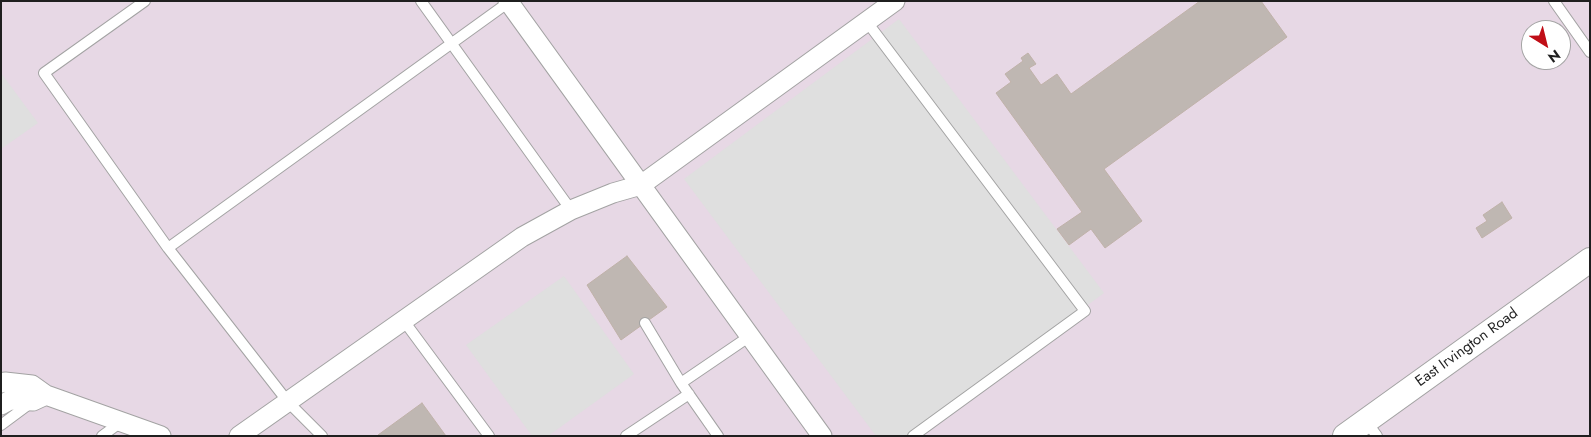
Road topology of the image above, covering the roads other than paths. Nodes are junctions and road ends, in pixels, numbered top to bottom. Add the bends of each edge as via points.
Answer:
1 (145, 1) edge
2 (421, 1) edge
3 (895, 1) edge
4 (1554, 1) edge
5 (509, 2) edge
6 (867, 22) junction
7 (451, 43) junction
8 (1590, 52) edge
9 (641, 185) junction
10 (571, 210) junction
11 (168, 248) junction
12 (1590, 260) edge
13 (404, 321) junction
14 (645, 323) dead end
15 (750, 336) junction
16 (1, 383) edge
17 (681, 383) junction
18 (688, 394) junction
19 (40, 398) junction
20 (288, 402) junction
21 (1, 405) edge
22 (121, 422) junction
23 (1, 425) edge
24 (1372, 428) edge
25 (102, 436) edge
26 (160, 436) edge
27 (239, 436) edge
28 (322, 436) edge
29 (489, 436) edge
30 (626, 436) edge
31 (718, 436) edge
32 (822, 436) edge
33 (912, 436) edge
34 (1345, 436) edge

1 - 11 lane via 44,72
2 - 7 lane
3 - 6 street
4 - 8 lane
5 - 7 lane
5 - 9 street
6 - 9 street
6 - 33 lane via 1085,312
7 - 10 lane
7 - 11 lane
9 - 10 street
9 - 15 street
10 - 13 street via 522,237
11 - 20 lane
12 - 24 street, East Irvington Road
13 - 20 street
13 - 29 lane
14 - 17 lane
15 - 17 lane
15 - 32 street
16 - 19 street via 32,385
17 - 18 lane
18 - 30 lane
18 - 31 lane
19 - 21 street via 10,400
19 - 22 street
19 - 23 lane
20 - 27 street
20 - 28 lane
22 - 25 lane
22 - 26 street
24 - 34 street, East Irvington Road

